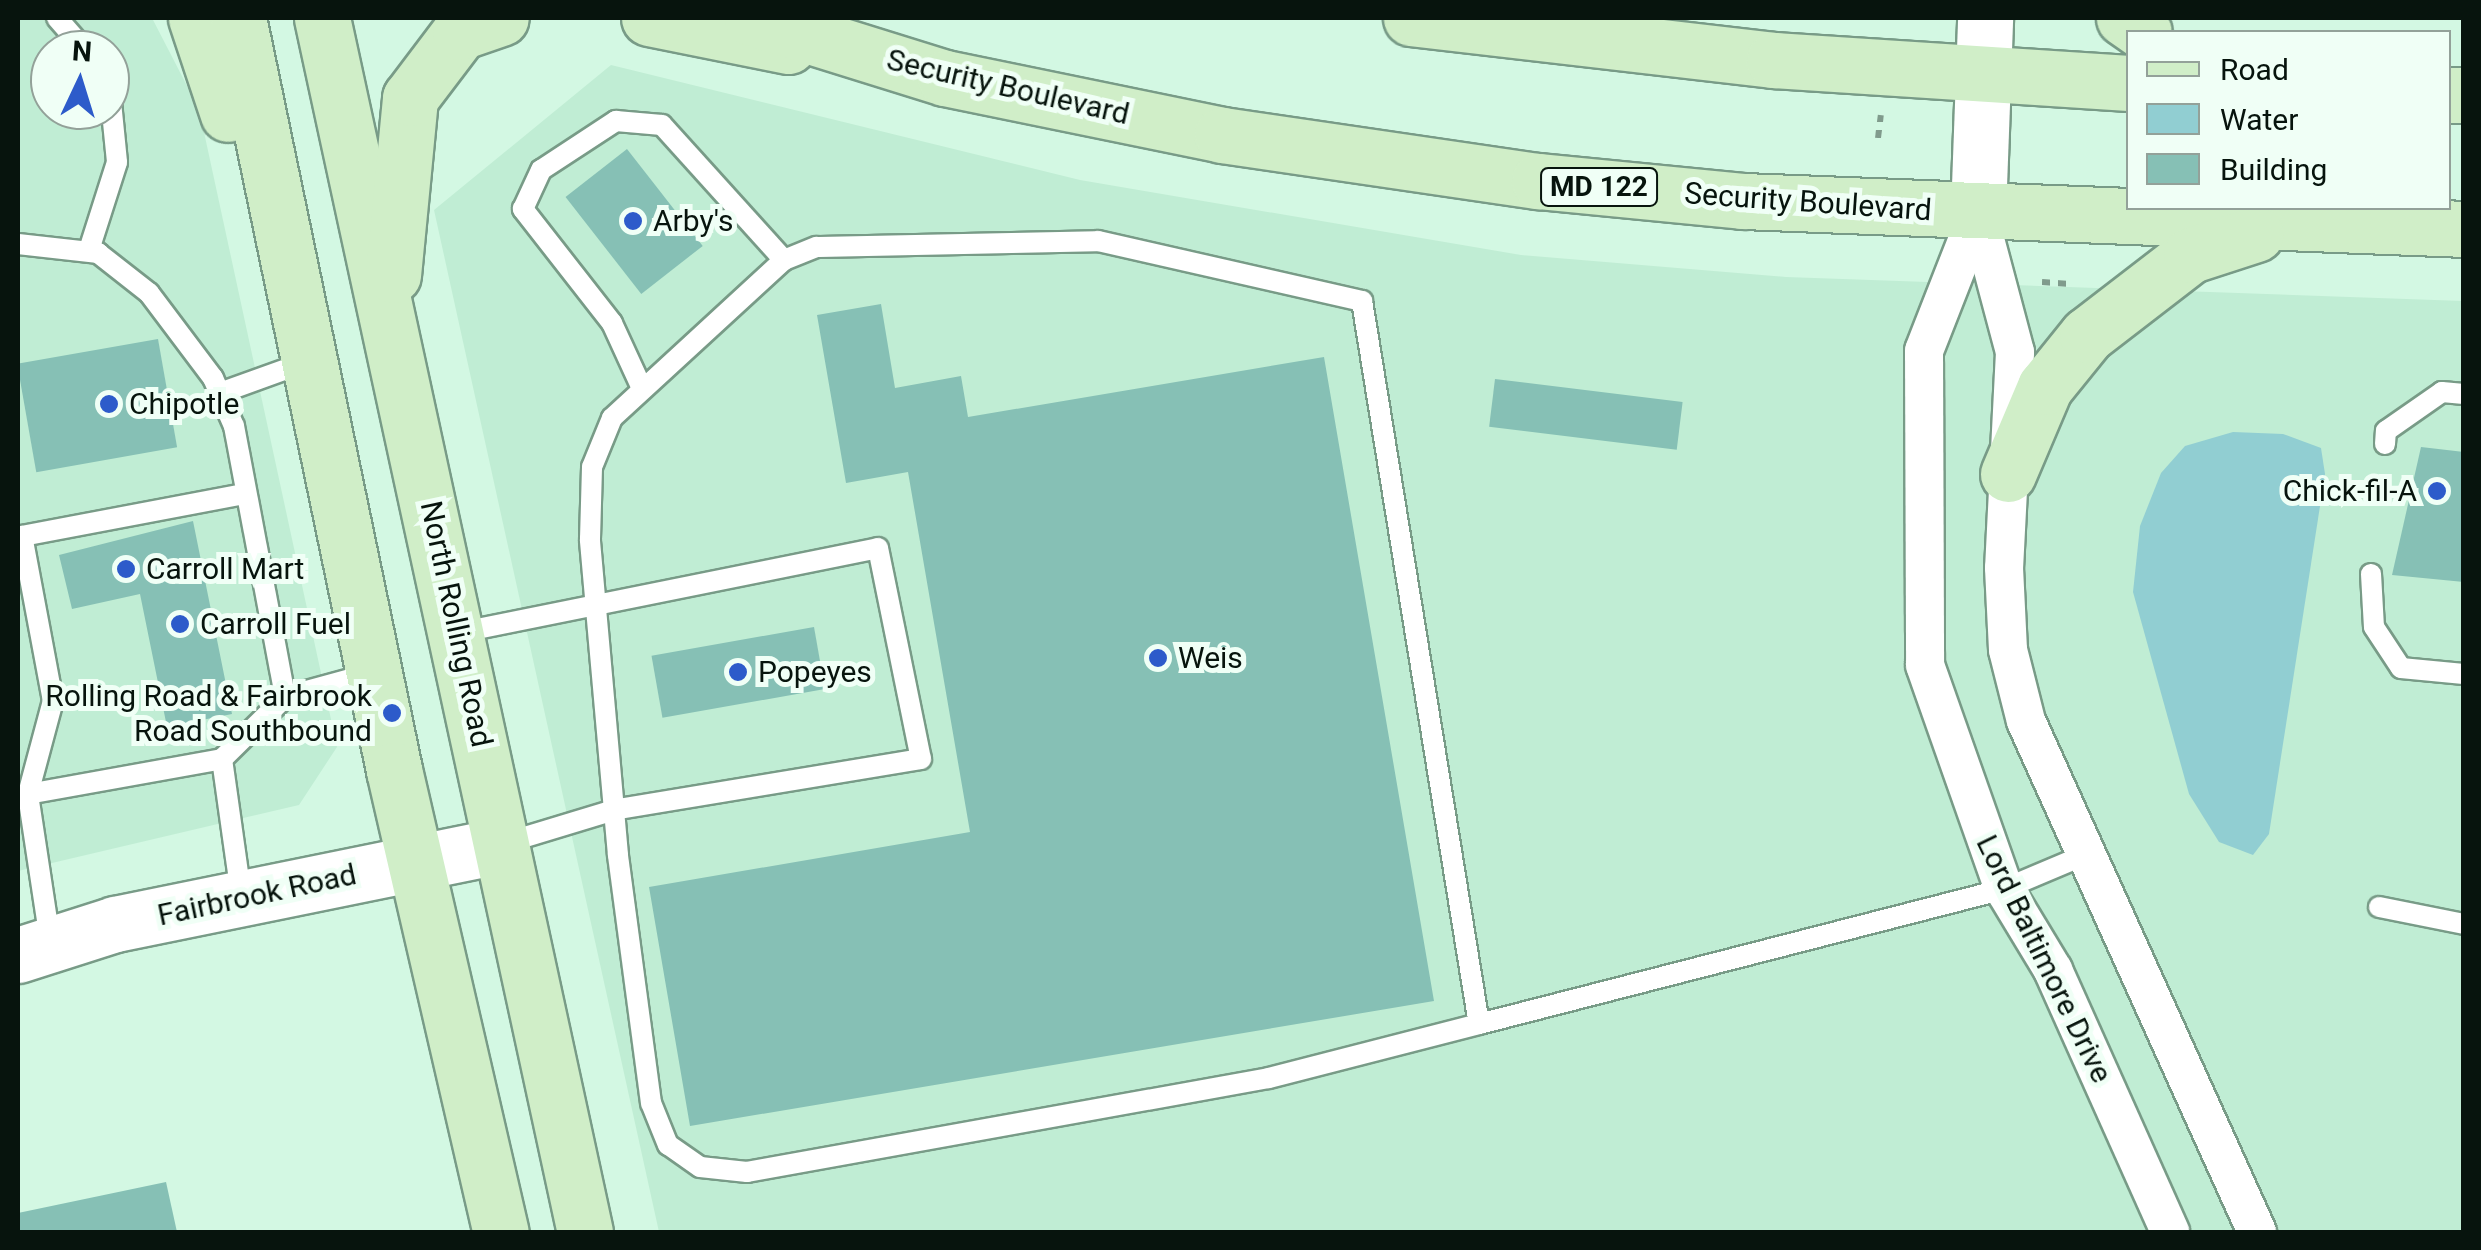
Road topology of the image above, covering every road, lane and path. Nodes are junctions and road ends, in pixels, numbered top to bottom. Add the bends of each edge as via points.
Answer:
1 (196, 18) edge
2 (238, 18) edge
3 (322, 18) edge
4 (501, 18) edge
5 (649, 18) edge
6 (752, 18) edge
7 (1411, 18) edge
8 (1984, 18) edge
9 (1983, 77) junction
10 (944, 78) junction
11 (2126, 83) edge
12 (1882, 109) dead end
13 (114, 130) edge
14 (1878, 138) dead end
15 (1978, 213) junction
16 (2292, 222) junction
17 (2464, 229) edge
18 (18, 244) edge
19 (89, 250) junction
20 (784, 260) junction
21 (388, 328) junction
22 (308, 362) junction
23 (640, 384) junction
24 (220, 393) junction
25 (2464, 394) edge
26 (2385, 444) dead end
27 (2008, 474) junction
28 (244, 494) junction
29 (2371, 574) dead end
30 (596, 599) junction
31 (462, 632) junction
32 (374, 672) junction
33 (2464, 674) edge
34 (285, 697) junction
35 (222, 759) junction
36 (28, 794) junction
37 (614, 810) junction
38 (498, 846) junction
39 (2087, 854) junction
40 (416, 863) junction
41 (2004, 889) junction
42 (241, 898) junction
43 (2380, 907) dead end
44 (2464, 924) edge
45 (34, 948) edge
46 (1479, 1024) junction
47 (501, 1232) edge
48 (585, 1232) edge
49 (2170, 1232) edge
50 (2257, 1232) edge

1 - 22 main road
2 - 22 main road
3 - 21 main road, North Rolling Road
4 - 21 main road via 460,32 410,98
5 - 10 main road
6 - 10 main road, Security Boulevard / MD 122
7 - 9 main road
8 - 9 street, Lord Baltimore Drive
9 - 11 main road
9 - 15 street, Lord Baltimore Drive
10 - 15 main road, Security Boulevard / MD 122 via 1222,135 1539,181
12 - 14 path
13 - 19 lane via 117,162
15 - 16 main road, Security Boulevard / MD 122
15 - 27 street, Lord Baltimore Drive via 2014,352
15 - 41 street, Lord Baltimore Drive via 1924,351 1920,572 1926,665
16 - 17 main road, Security Boulevard / MD 122
16 - 27 main road via 2191,255 2137,288 2045,387
18 - 19 lane
19 - 24 lane via 162,307
20 - 23 lane
20 - 23 lane via 662,124 616,120 541,170 523,208 612,323
20 - 46 lane via 867,244 1098,241 1362,300
21 - 31 main road, North Rolling Road
22 - 24 lane
22 - 32 main road
23 - 30 lane via 612,418 592,467
24 - 28 lane
25 - 26 lane via 2442,392 2386,431
27 - 39 street, Lord Baltimore Drive via 2008,650 2026,721
28 - 34 lane
28 - 36 lane via 22,536 53,701
29 - 33 lane via 2374,627 2401,668
30 - 31 lane
30 - 37 lane
30 - 37 lane via 878,548 921,759
31 - 38 main road, North Rolling Road
32 - 34 lane
32 - 40 main road
34 - 35 lane
35 - 36 lane
35 - 42 lane
36 - 45 lane
37 - 38 lane
37 - 46 lane via 651,1103 668,1146 700,1168 747,1172 1269,1078
38 - 40 street, Fairbrook Road
38 - 48 main road, North Rolling Road
39 - 41 lane
39 - 50 street, Lord Baltimore Drive
40 - 42 street, Fairbrook Road
40 - 47 main road
41 - 46 lane
41 - 49 street, Lord Baltimore Drive via 2053,970
42 - 45 street, Fairbrook Road
43 - 44 lane

